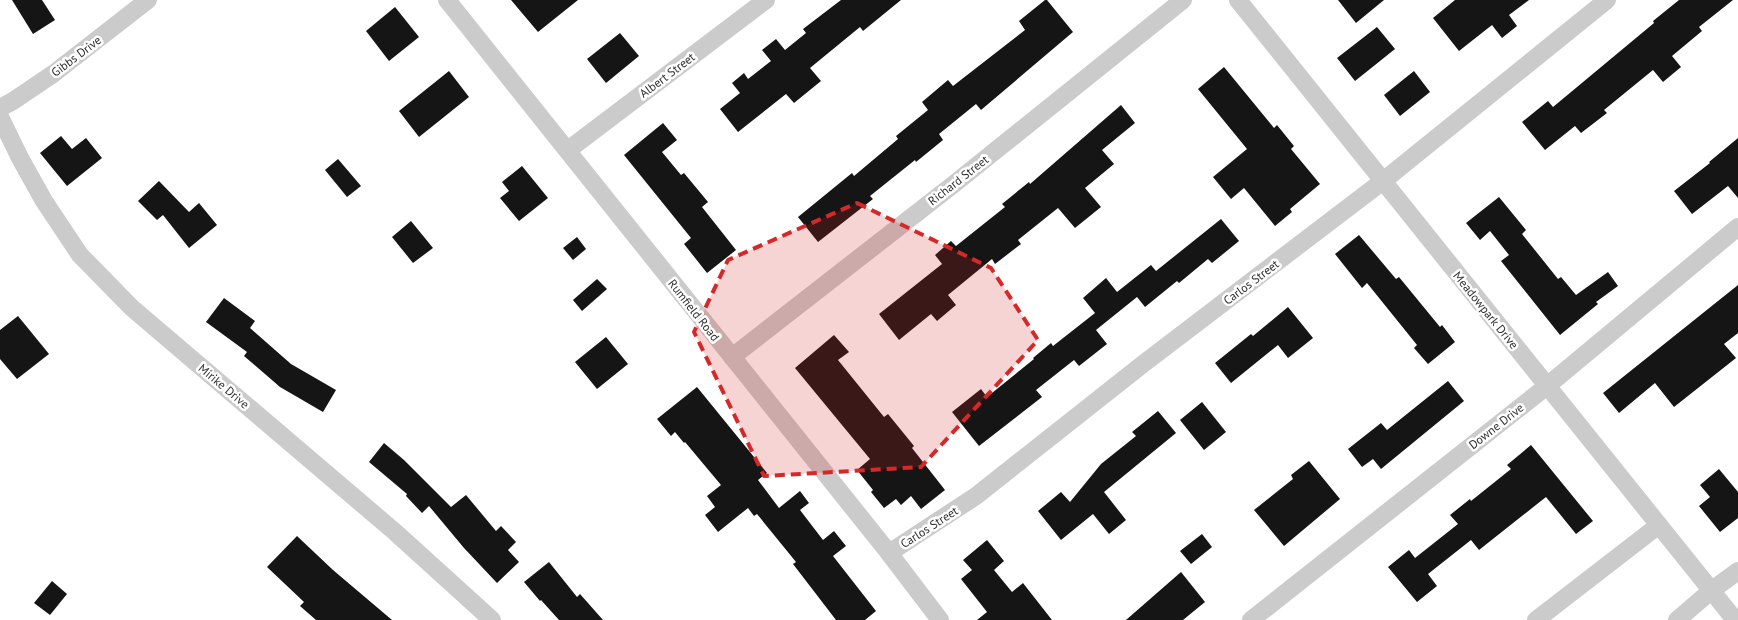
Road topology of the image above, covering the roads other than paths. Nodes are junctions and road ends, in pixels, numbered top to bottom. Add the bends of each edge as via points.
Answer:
1 (148, 0) edge
2 (447, 0) edge
3 (766, 0) edge
4 (1183, 0) edge
5 (1238, 0) edge
6 (1606, 0) edge
7 (0, 108) edge
8 (0, 117) edge
9 (568, 150) junction
10 (1383, 181) junction
11 (1738, 227) edge
12 (732, 357) junction
13 (1547, 386) junction
14 (1659, 525) junction
15 (889, 553) junction
16 (1738, 571) edge
17 (1712, 590) junction
18 (492, 620) edge
19 (940, 620) edge
20 (1250, 620) edge
21 (1536, 620) edge
22 (1677, 620) edge
23 (1735, 620) edge

1 - 7 street, Gibbs Drive via 53,74
2 - 9 street, Rumfield Road
3 - 9 street, Albert Street
4 - 12 street, Richard Street
5 - 10 street, Meadowpark Drive
6 - 10 street, Carlos Street
8 - 18 street, Mirike Drive via 44,201 80,255 132,308 395,532
9 - 12 street, Rumfield Road
10 - 13 street, Meadowpark Drive
10 - 15 street, Carlos Street via 976,496
11 - 13 street, Downe Drive
12 - 15 street, Rumfield Road
13 - 14 street, Meadowpark Drive
13 - 20 street, Downe Drive
14 - 17 street, Meadowpark Drive
14 - 21 street
15 - 19 street, Rumfield Road
16 - 17 street
17 - 22 street
17 - 23 street, Meadowpark Drive

